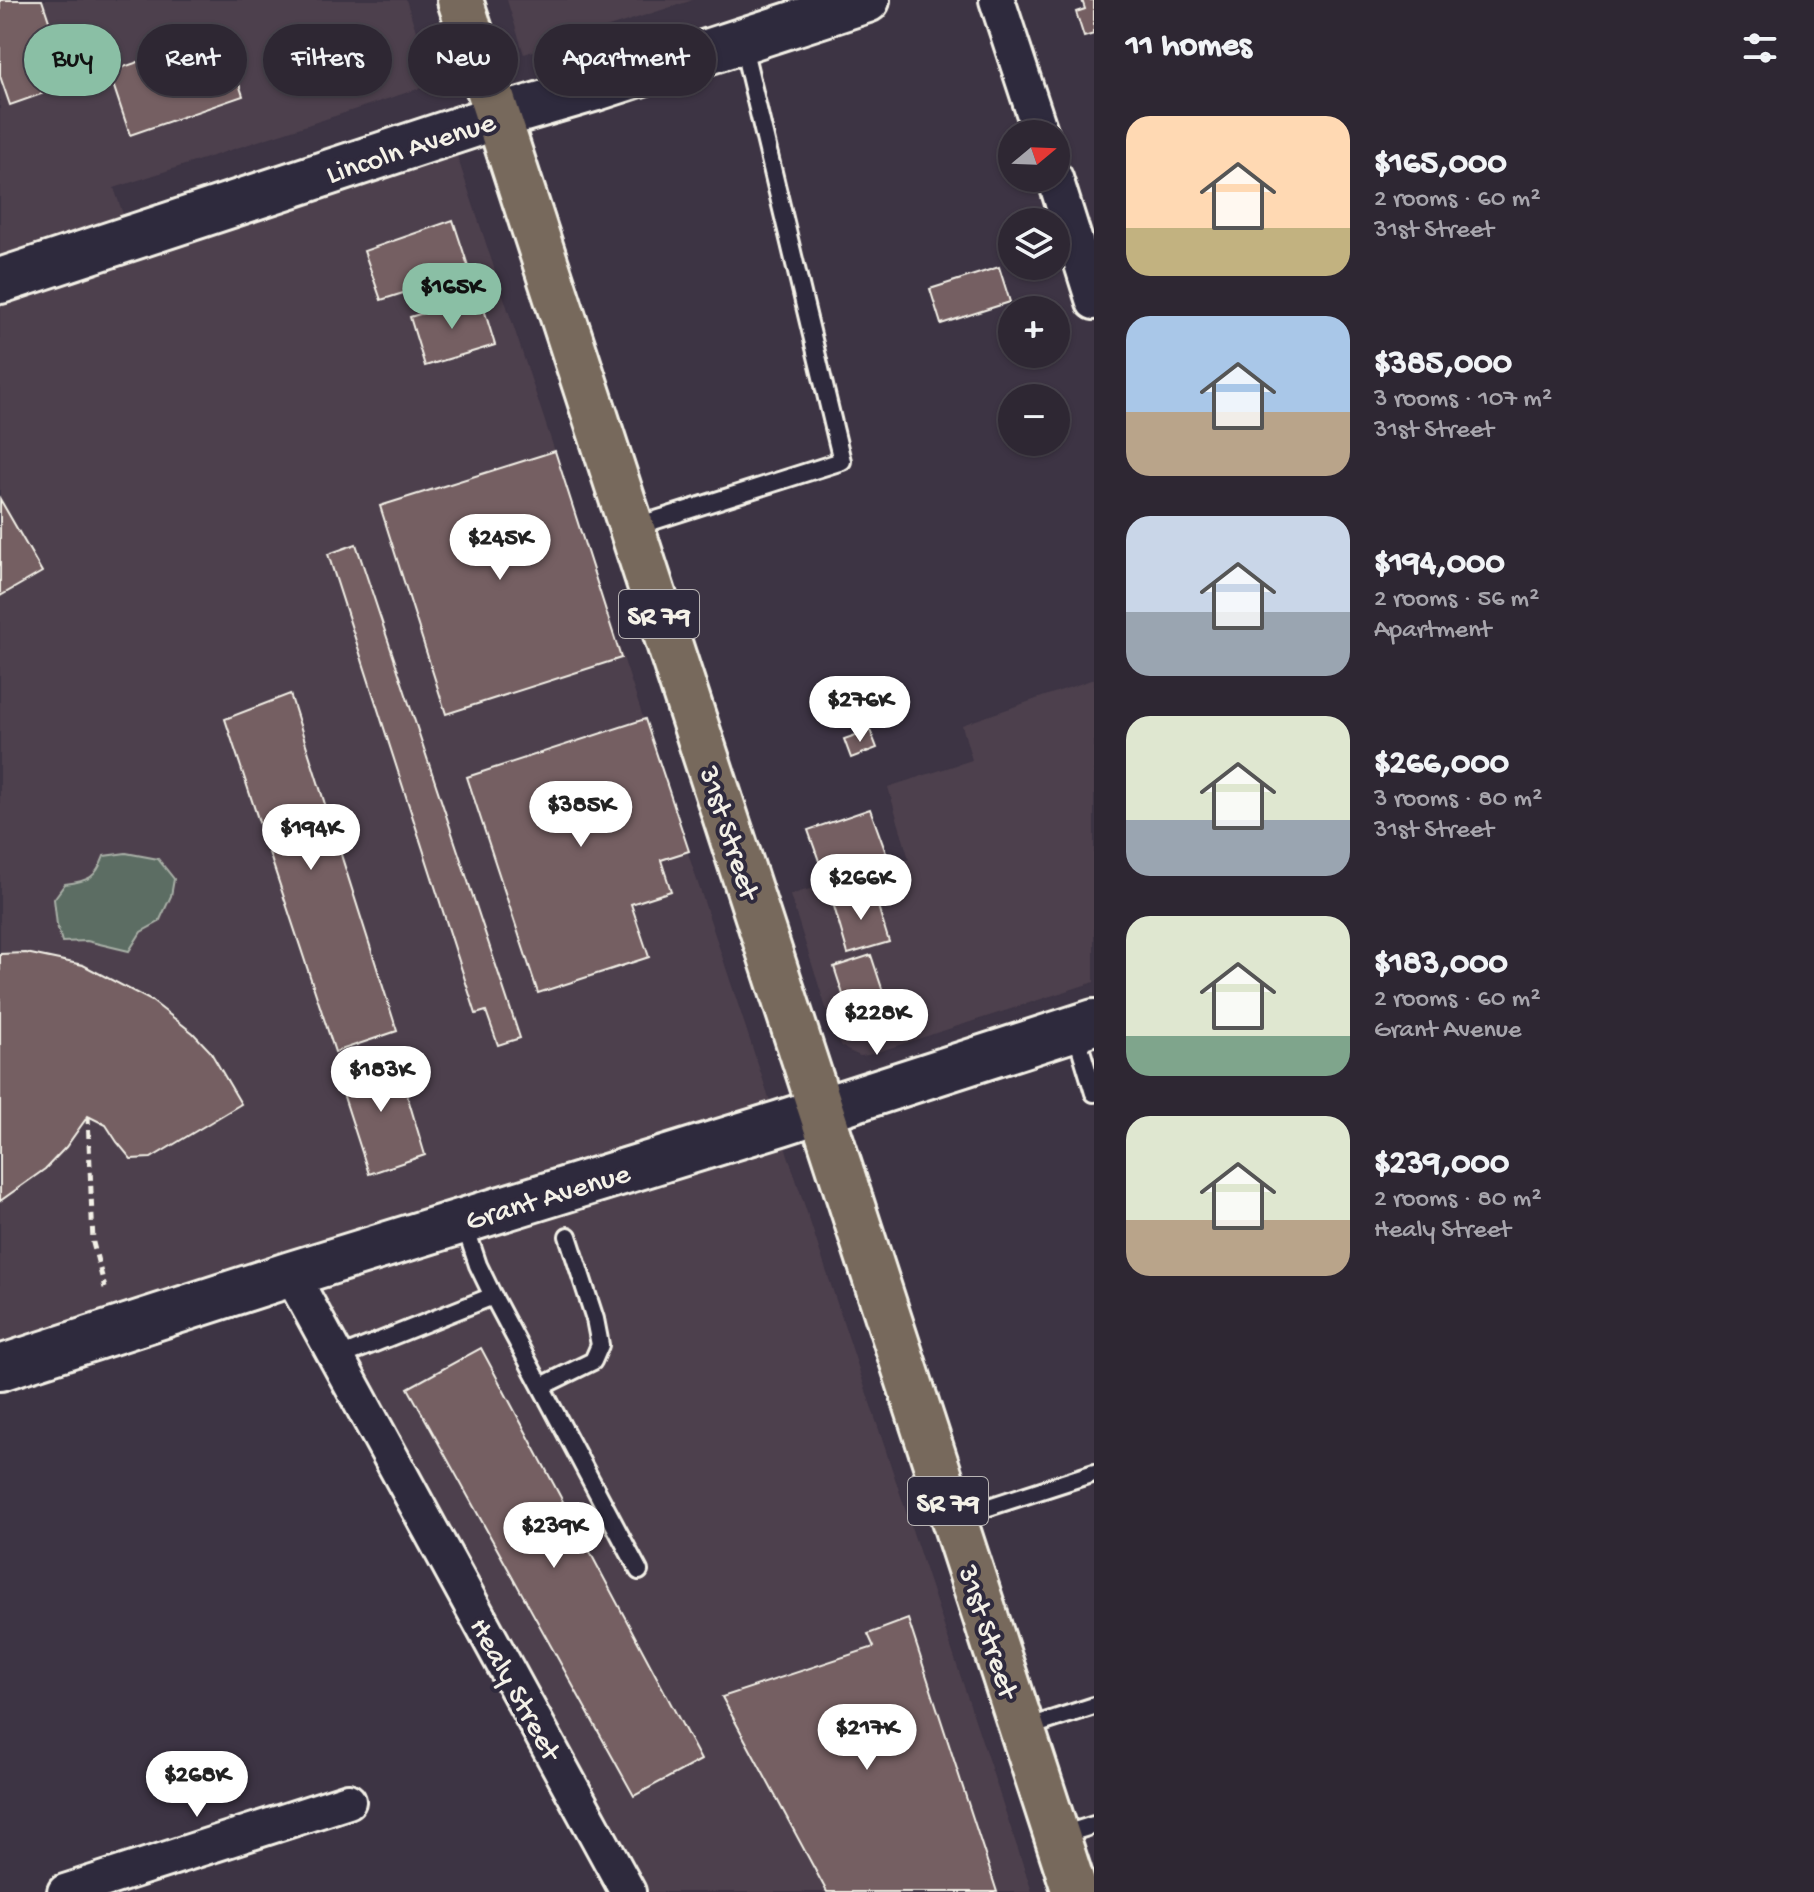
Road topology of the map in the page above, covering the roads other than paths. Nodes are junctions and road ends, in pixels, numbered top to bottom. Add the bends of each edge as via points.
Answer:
1 (460, 0) edge
2 (867, 0) edge
3 (997, 0) edge
4 (742, 40) junction
5 (497, 117) junction
6 (1036, 120) edge
7 (1059, 192) edge
8 (0, 281) edge
9 (1094, 302) edge
10 (631, 528) junction
11 (1084, 1026) edge
12 (1094, 1093) edge
13 (822, 1110) junction
14 (463, 1221) junction
15 (568, 1236) dead end
16 (291, 1274) junction
17 (493, 1296) junction
18 (337, 1358) junction
19 (0, 1368) edge
20 (542, 1386) junction
21 (1094, 1473) edge
22 (954, 1518) junction
23 (639, 1571) dead end
24 (1094, 1706) edge
25 (1023, 1730) junction
26 (348, 1801) dead end
27 (1076, 1831) edge
28 (65, 1892) edge
29 (628, 1892) edge
30 (1075, 1892) edge

1 - 5 main road, 31st Street / SR 79
2 - 4 street, Lincoln Avenue
3 - 6 street
4 - 5 street, Lincoln Avenue
4 - 10 lane via 842,461
5 - 8 street, Lincoln Avenue
5 - 10 main road, 31st Street / SR 79
7 - 9 street
10 - 13 main road, 31st Street / SR 79
11 - 12 lane
11 - 13 street, Grant Avenue
13 - 14 street, Grant Avenue
13 - 22 main road, 31st Street / SR 79
14 - 16 street, Grant Avenue
14 - 17 lane
15 - 20 lane via 600,1345 593,1361
16 - 18 street, Healy Street
16 - 19 street, Grant Avenue
17 - 18 lane
17 - 20 lane
18 - 29 street, Healy Street
20 - 23 lane
21 - 22 lane
22 - 25 main road, 31st Street / SR 79
24 - 25 lane
25 - 27 main road, 31st Street / SR 79
26 - 28 street
27 - 30 main road, 31st Street / SR 79

